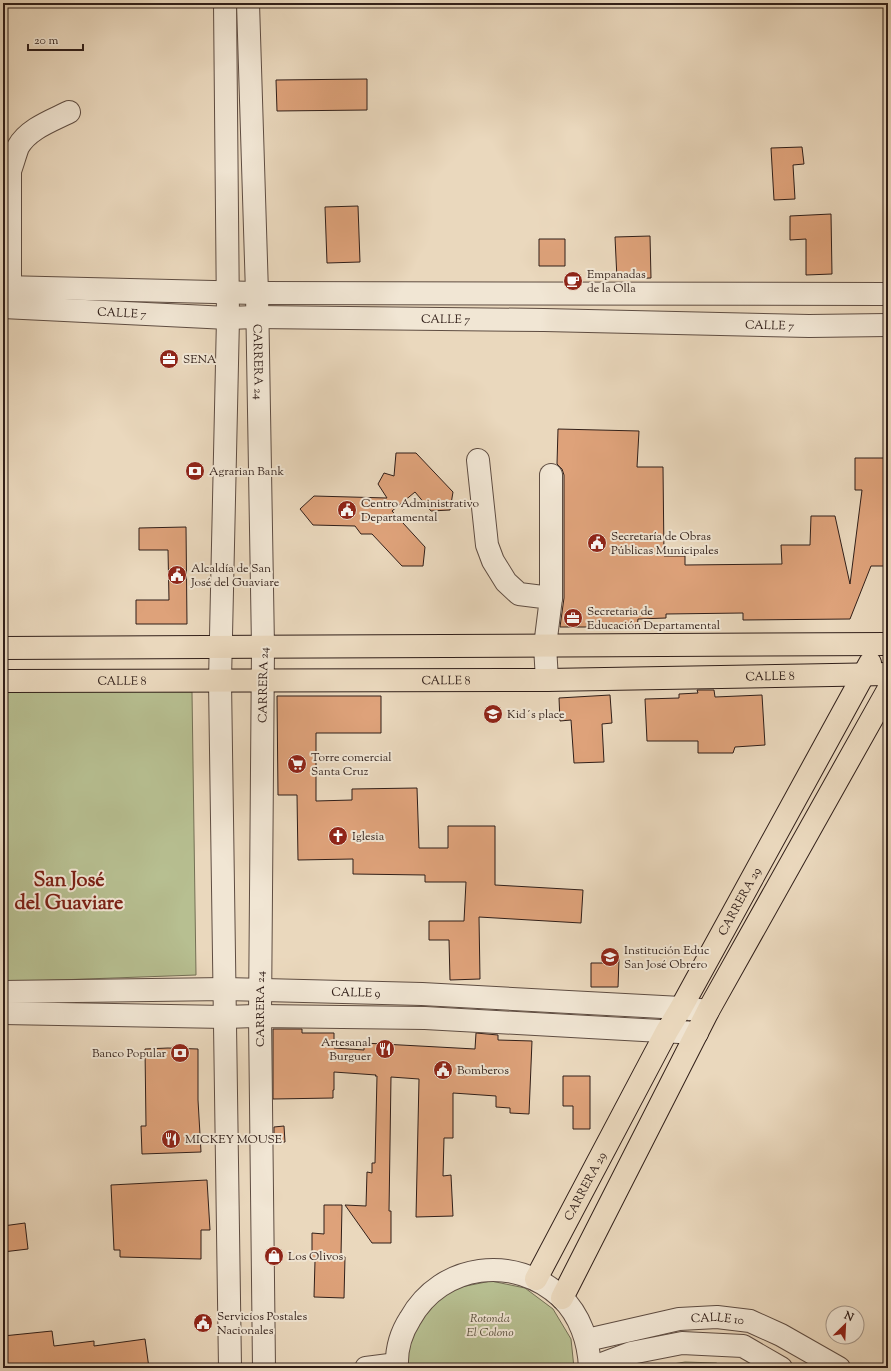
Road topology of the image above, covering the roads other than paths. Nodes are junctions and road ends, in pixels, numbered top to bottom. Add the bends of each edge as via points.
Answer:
1 (224, 3) edge
2 (248, 3) edge
3 (69, 112) dead end
4 (228, 291) junction
5 (5, 293) edge
6 (257, 293) junction
7 (545, 294) junction
8 (812, 294) junction
9 (888, 294) edge
10 (256, 317) junction
11 (228, 318) junction
12 (544, 320) junction
13 (888, 325) edge
14 (809, 326) junction
15 (478, 460) dead end
16 (551, 476) dead end
17 (551, 598) junction
18 (885, 640) edge
19 (545, 646) junction
20 (221, 647) junction
21 (263, 647) junction
22 (3, 648) edge
23 (863, 674) junction
24 (888, 674) edge
25 (263, 680) junction
26 (547, 680) junction
27 (3, 681) edge
28 (220, 681) junction
29 (888, 690) edge
30 (225, 988) junction
31 (260, 990) junction
32 (3, 992) edge
33 (422, 994) junction
34 (681, 1008) junction
35 (708, 1011) junction
36 (3, 1013) edge
37 (260, 1016) junction
38 (225, 1017) junction
39 (425, 1018) junction
40 (667, 1031) junction
41 (697, 1033) junction
42 (536, 1279) junction
43 (562, 1298) junction
44 (750, 1321) junction
45 (587, 1340) junction
46 (743, 1346) junction
47 (397, 1366) edge
48 (230, 1368) edge
49 (264, 1368) edge
50 (366, 1368) edge
51 (591, 1368) edge
52 (781, 1368) edge
53 (839, 1368) edge

1 - 4 street
2 - 6 street, CARRERA 24
3 - 5 street via 28,135 15,156 10,171
4 - 5 street, CALLE 7
4 - 6 street, CALLE 7
4 - 11 street
5 - 11 street, CALLE 7
6 - 7 street, CALLE 7
6 - 10 street, CARRERA 24
7 - 8 street, CALLE 7
7 - 12 street
8 - 9 street, CALLE 7
8 - 14 street
10 - 11 street, CALLE 7
10 - 12 street, CALLE 7
10 - 21 street, CARRERA 24
11 - 20 street
12 - 14 street, CALLE 7
13 - 14 street, CALLE 7
15 - 17 street via 487,545 493,561 506,582 519,594
16 - 17 street
17 - 19 street
18 - 19 main road
18 - 23 main road, CARRERA 29
19 - 21 main road
19 - 26 street
20 - 21 main road
20 - 22 main road
20 - 28 street
21 - 25 street, CARRERA 24
23 - 24 main road, CALLE 8
23 - 26 main road, CALLE 8
23 - 34 main road, CARRERA 29
25 - 26 main road, CALLE 8
25 - 28 main road, CALLE 8
25 - 31 street, CARRERA 24
27 - 28 main road, CALLE 8
28 - 30 street
29 - 35 main road
30 - 31 street, CALLE 9
30 - 32 street, CALLE 9
30 - 38 street
31 - 33 street, CALLE 9
31 - 37 street, CARRERA 24
33 - 34 street, CALLE 9
33 - 39 street
34 - 35 street, CALLE 9
34 - 40 main road, CARRERA 29
35 - 41 main road
36 - 38 street, CALLE 9
37 - 38 street, CALLE 9
37 - 39 street, CALLE 9
37 - 49 street, CARRERA 24
38 - 48 street
39 - 40 street, CALLE 9
40 - 41 street, CALLE 9
40 - 42 main road, CARRERA 29
41 - 43 main road
42 - 43 street
42 - 47 street via 518,1273 479,1270 460,1275 443,1284 428,1295 415,1310 403,1332
43 - 45 street via 577,1317
44 - 45 street, CALLE 10 via 717,1317 679,1319
44 - 46 street
44 - 53 street, CALLE 10 via 781,1335
45 - 51 street
46 - 51 street, CALLE 10 via 682,1343 631,1353
46 - 52 street, CALLE 10
47 - 50 street

